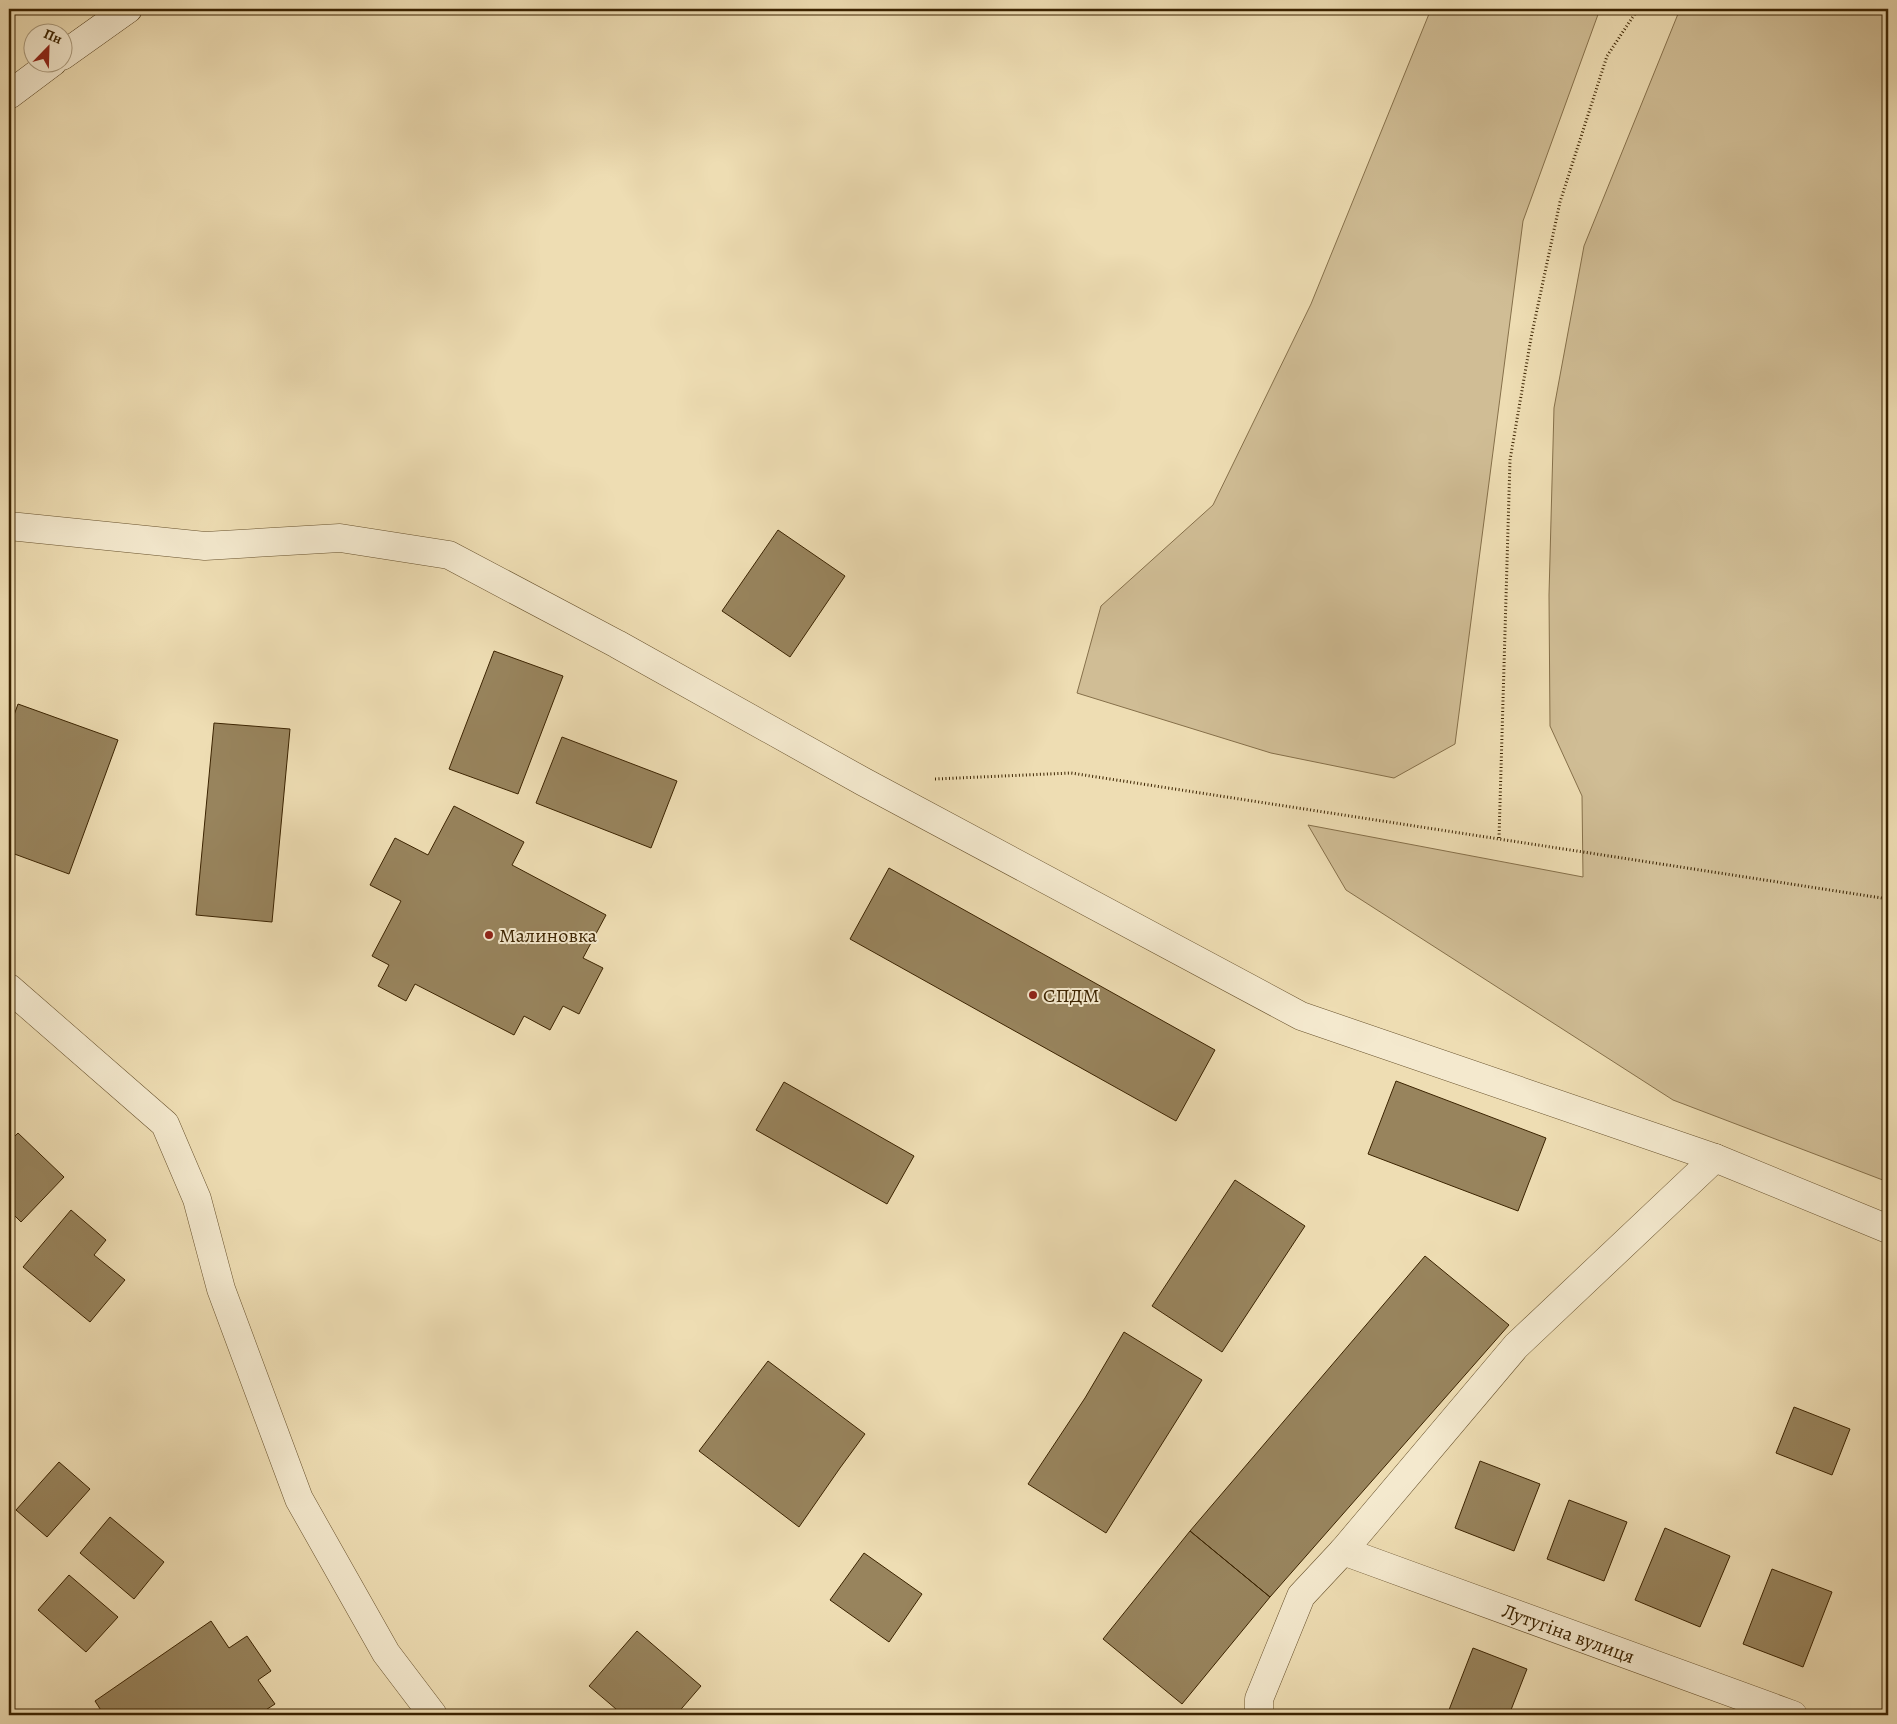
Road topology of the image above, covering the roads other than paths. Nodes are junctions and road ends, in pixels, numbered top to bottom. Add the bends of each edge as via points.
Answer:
1 (128, 9) edge
2 (72, 49) edge
3 (40, 72) edge
4 (9, 95) edge
5 (9, 526) edge
6 (9, 988) edge
7 (1715, 1158) junction
8 (1888, 1229) edge
9 (1343, 1552) junction
10 (433, 1715) edge
11 (1259, 1715) edge
12 (1793, 1715) edge

1 - 2 street
3 - 4 street
5 - 7 street via 205,546 340,538 449,555 1301,1016
6 - 10 street via 165,1124 197,1199 221,1289 299,1499 386,1653
7 - 8 street
7 - 9 street via 1516,1346
9 - 11 street via 1301,1596 1259,1699
9 - 12 street, Лутугіна вулиця

